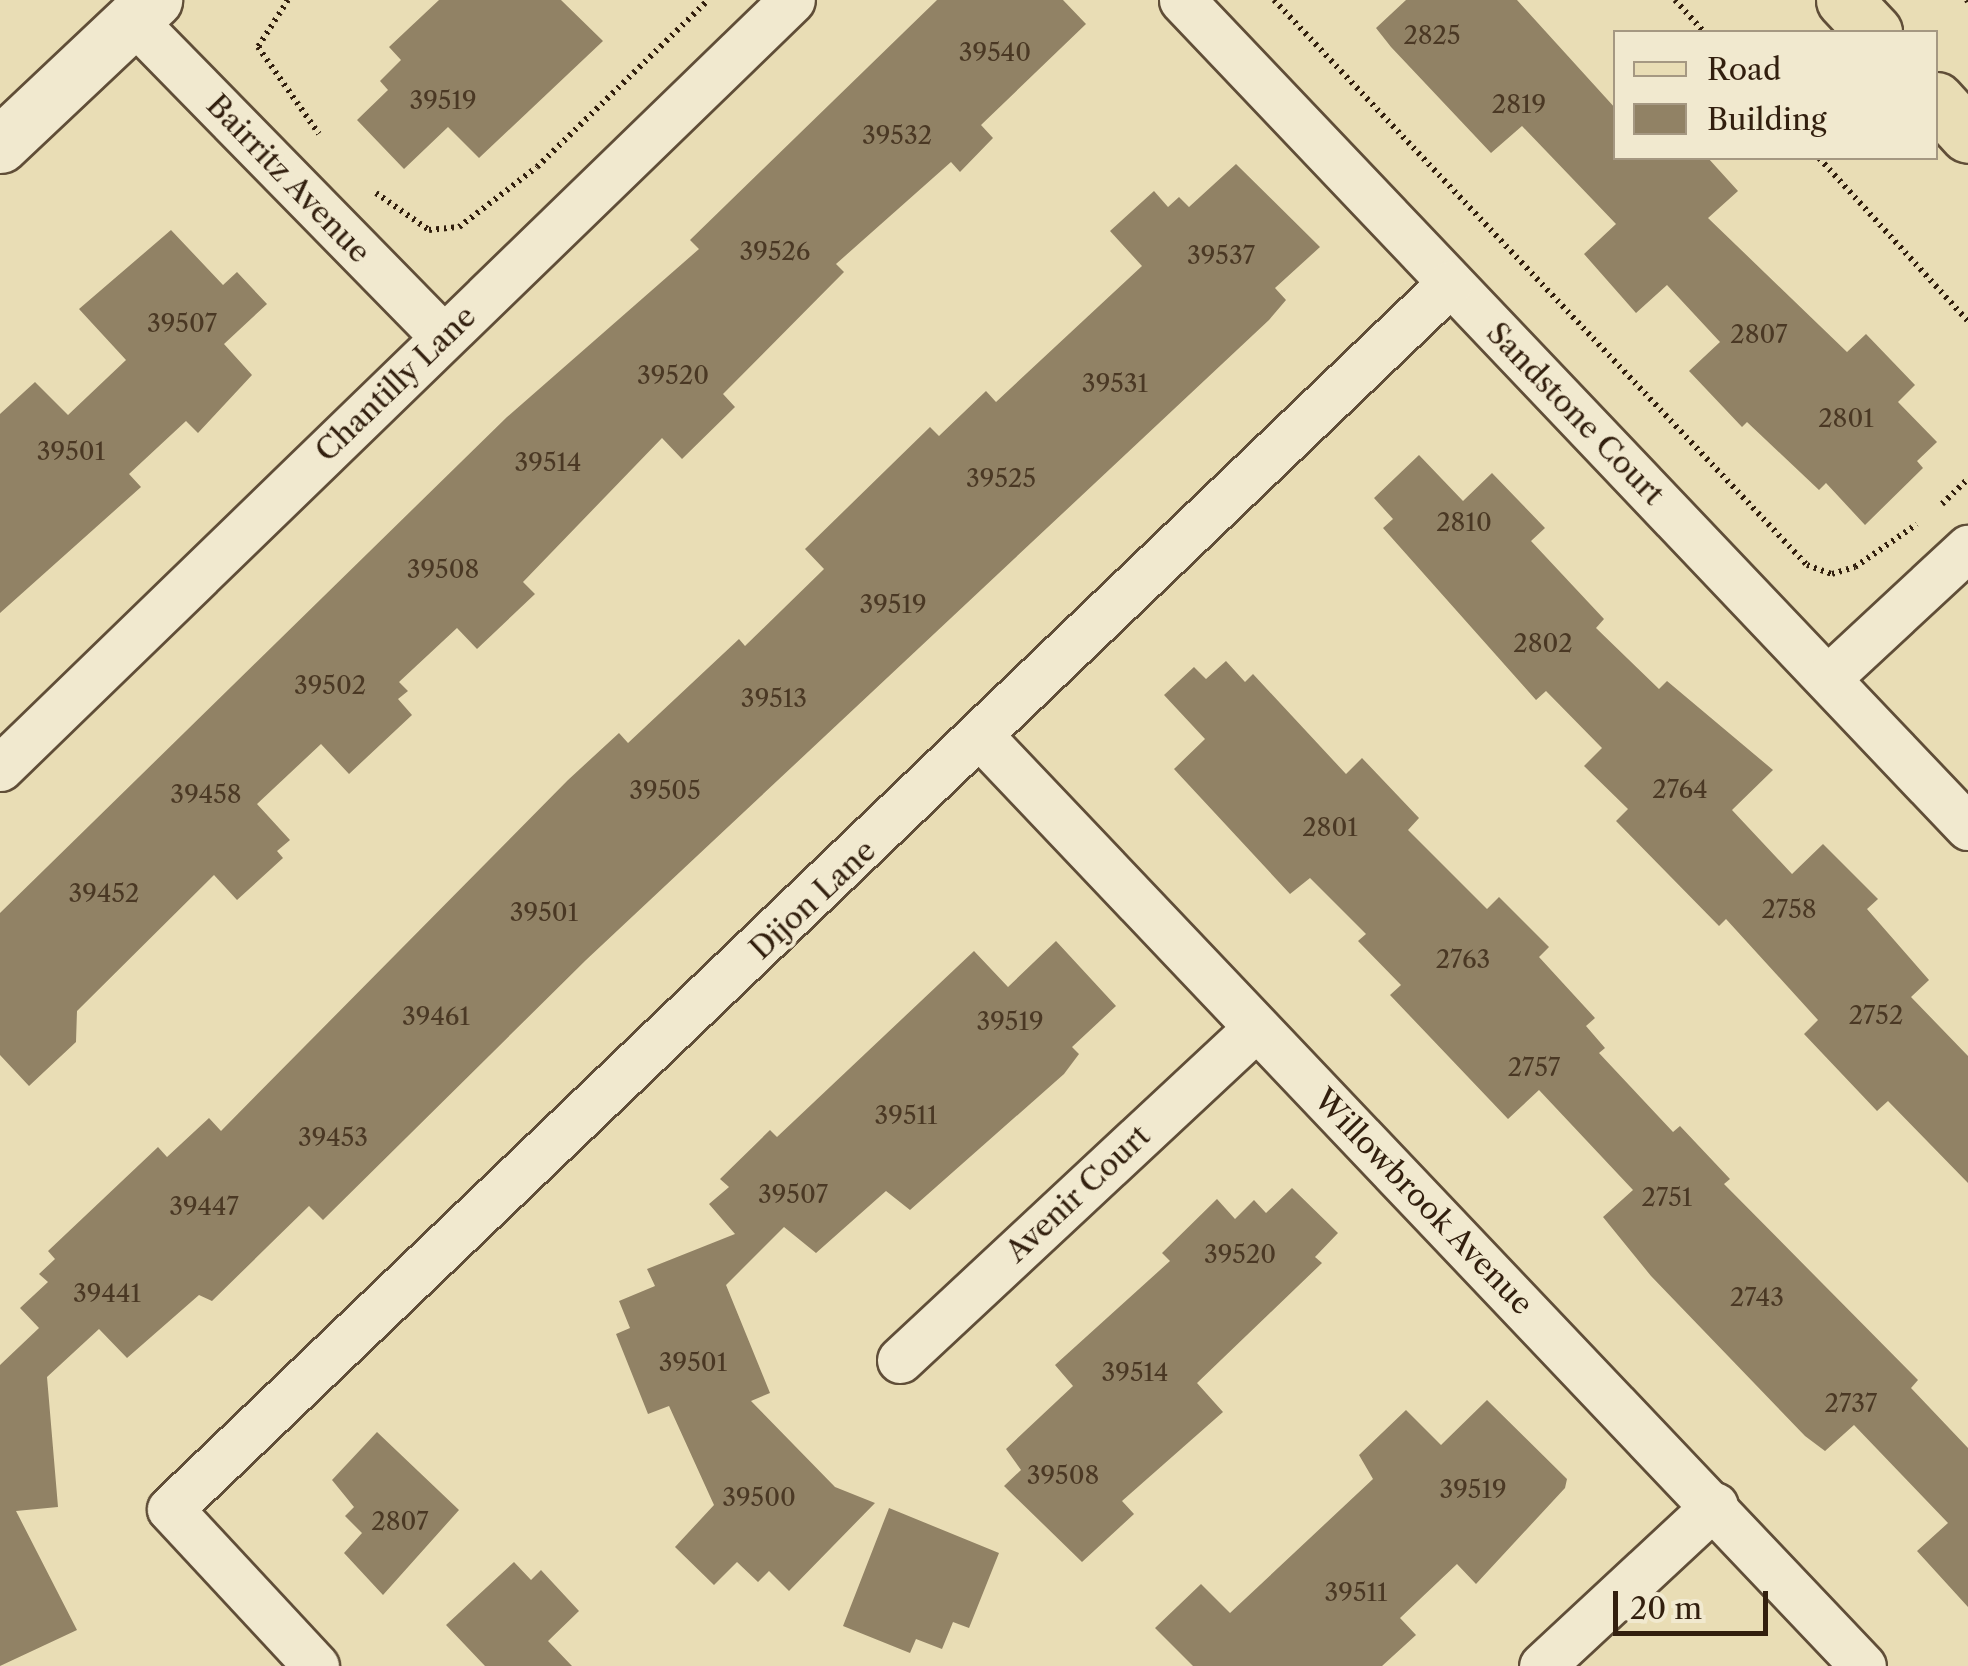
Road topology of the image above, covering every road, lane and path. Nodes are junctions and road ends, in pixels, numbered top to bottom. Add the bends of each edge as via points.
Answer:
1 (288, 0) edge
2 (708, 0) edge
3 (792, 0) edge
4 (1182, 0) edge
5 (1274, 0) edge
6 (1674, 0) edge
7 (1844, 0) edge
8 (144, 10) edge
9 (1702, 30) edge
10 (1872, 30) edge
11 (1938, 102) edge
12 (1968, 135) edge
13 (0, 145) edge
14 (330, 146) dead end
15 (1821, 160) edge
16 (366, 184) dead end
17 (1449, 284) junction
18 (1968, 321) edge
19 (444, 337) junction
20 (1968, 478) edge
21 (1968, 548) edge
22 (1829, 677) junction
23 (983, 738) junction
24 (0, 768) edge
25 (1968, 827) edge
26 (1256, 1028) junction
27 (900, 1360) dead end
28 (1715, 1506) junction
29 (316, 1666) edge
30 (1542, 1666) edge
31 (1863, 1666) edge

1 - 14 path via 258,48 270,75
2 - 16 path via 537,166 459,227 429,230
3 - 19 street, Chantilly Lane
4 - 17 street, Sandstone Court
5 - 20 path via 1807,565 1832,574 1855,567
6 - 9 path
7 - 10 main road
8 - 13 street
8 - 19 street, Bairritz Avenue
11 - 12 main road
15 - 18 path
17 - 22 street, Sandstone Court
17 - 23 street, Dijon Lane
19 - 24 street, Chantilly Lane
21 - 22 street
22 - 25 street, Sandstone Court
23 - 26 street, Willowbrook Avenue
23 - 29 street, Dijon Lane via 170,1509
26 - 27 street, Avenir Court
26 - 28 street, Willowbrook Avenue
28 - 30 street
28 - 31 street, Willowbrook Avenue

